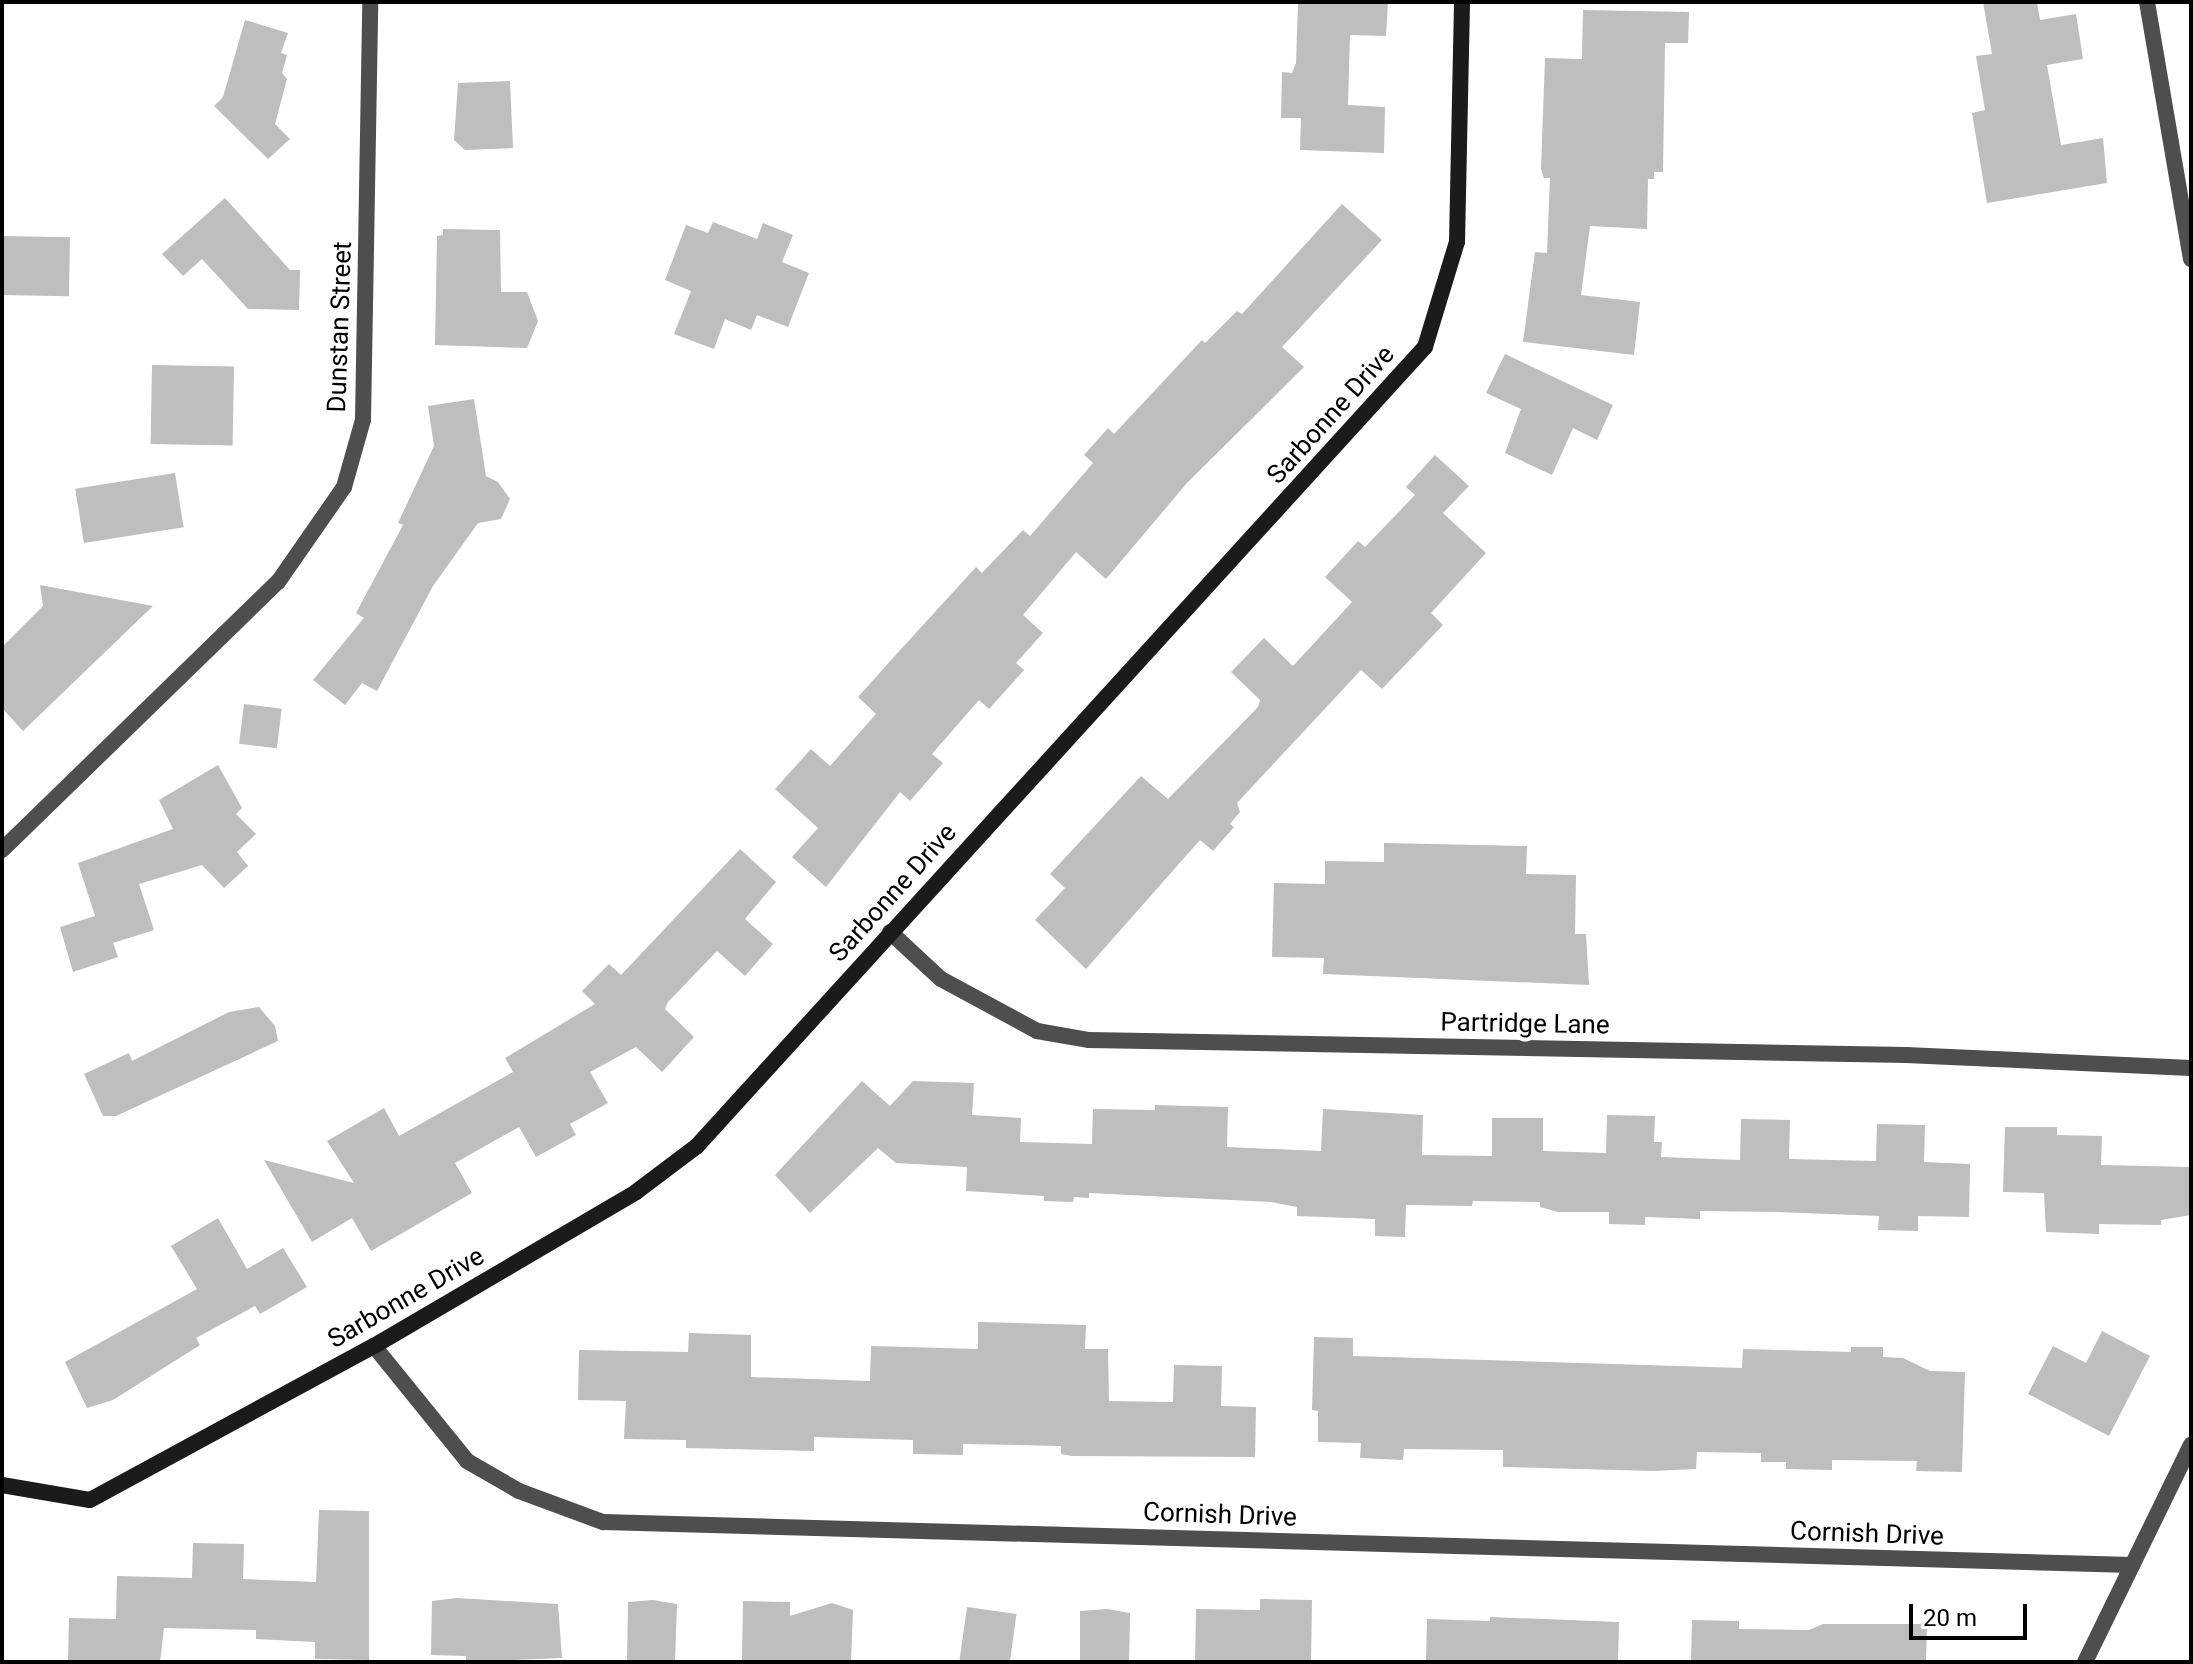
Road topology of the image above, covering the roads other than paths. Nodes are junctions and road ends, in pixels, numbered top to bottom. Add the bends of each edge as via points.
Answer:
1 (370, 2) edge
2 (1462, 2) edge
3 (2147, 2) edge
4 (2191, 259) edge
5 (2, 850) edge
6 (890, 932) junction
7 (2191, 1068) edge
8 (374, 1346) junction
9 (2191, 1445) edge
10 (2, 1485) edge
11 (2132, 1565) junction
12 (2085, 1662) edge

1 - 5 street, Dunstan Street via 363,420 344,487 278,582
2 - 6 street, Sarbonne Drive via 1457,242 1425,347
3 - 4 street
6 - 7 street, Partridge Lane via 941,979 1037,1031 1089,1040 1890,1054
6 - 8 street, Sarbonne Drive via 697,1146 671,1168
8 - 10 street, Sarbonne Drive via 90,1500
8 - 11 street, Cornish Drive via 467,1461 519,1491 603,1522
9 - 11 street
11 - 12 street

